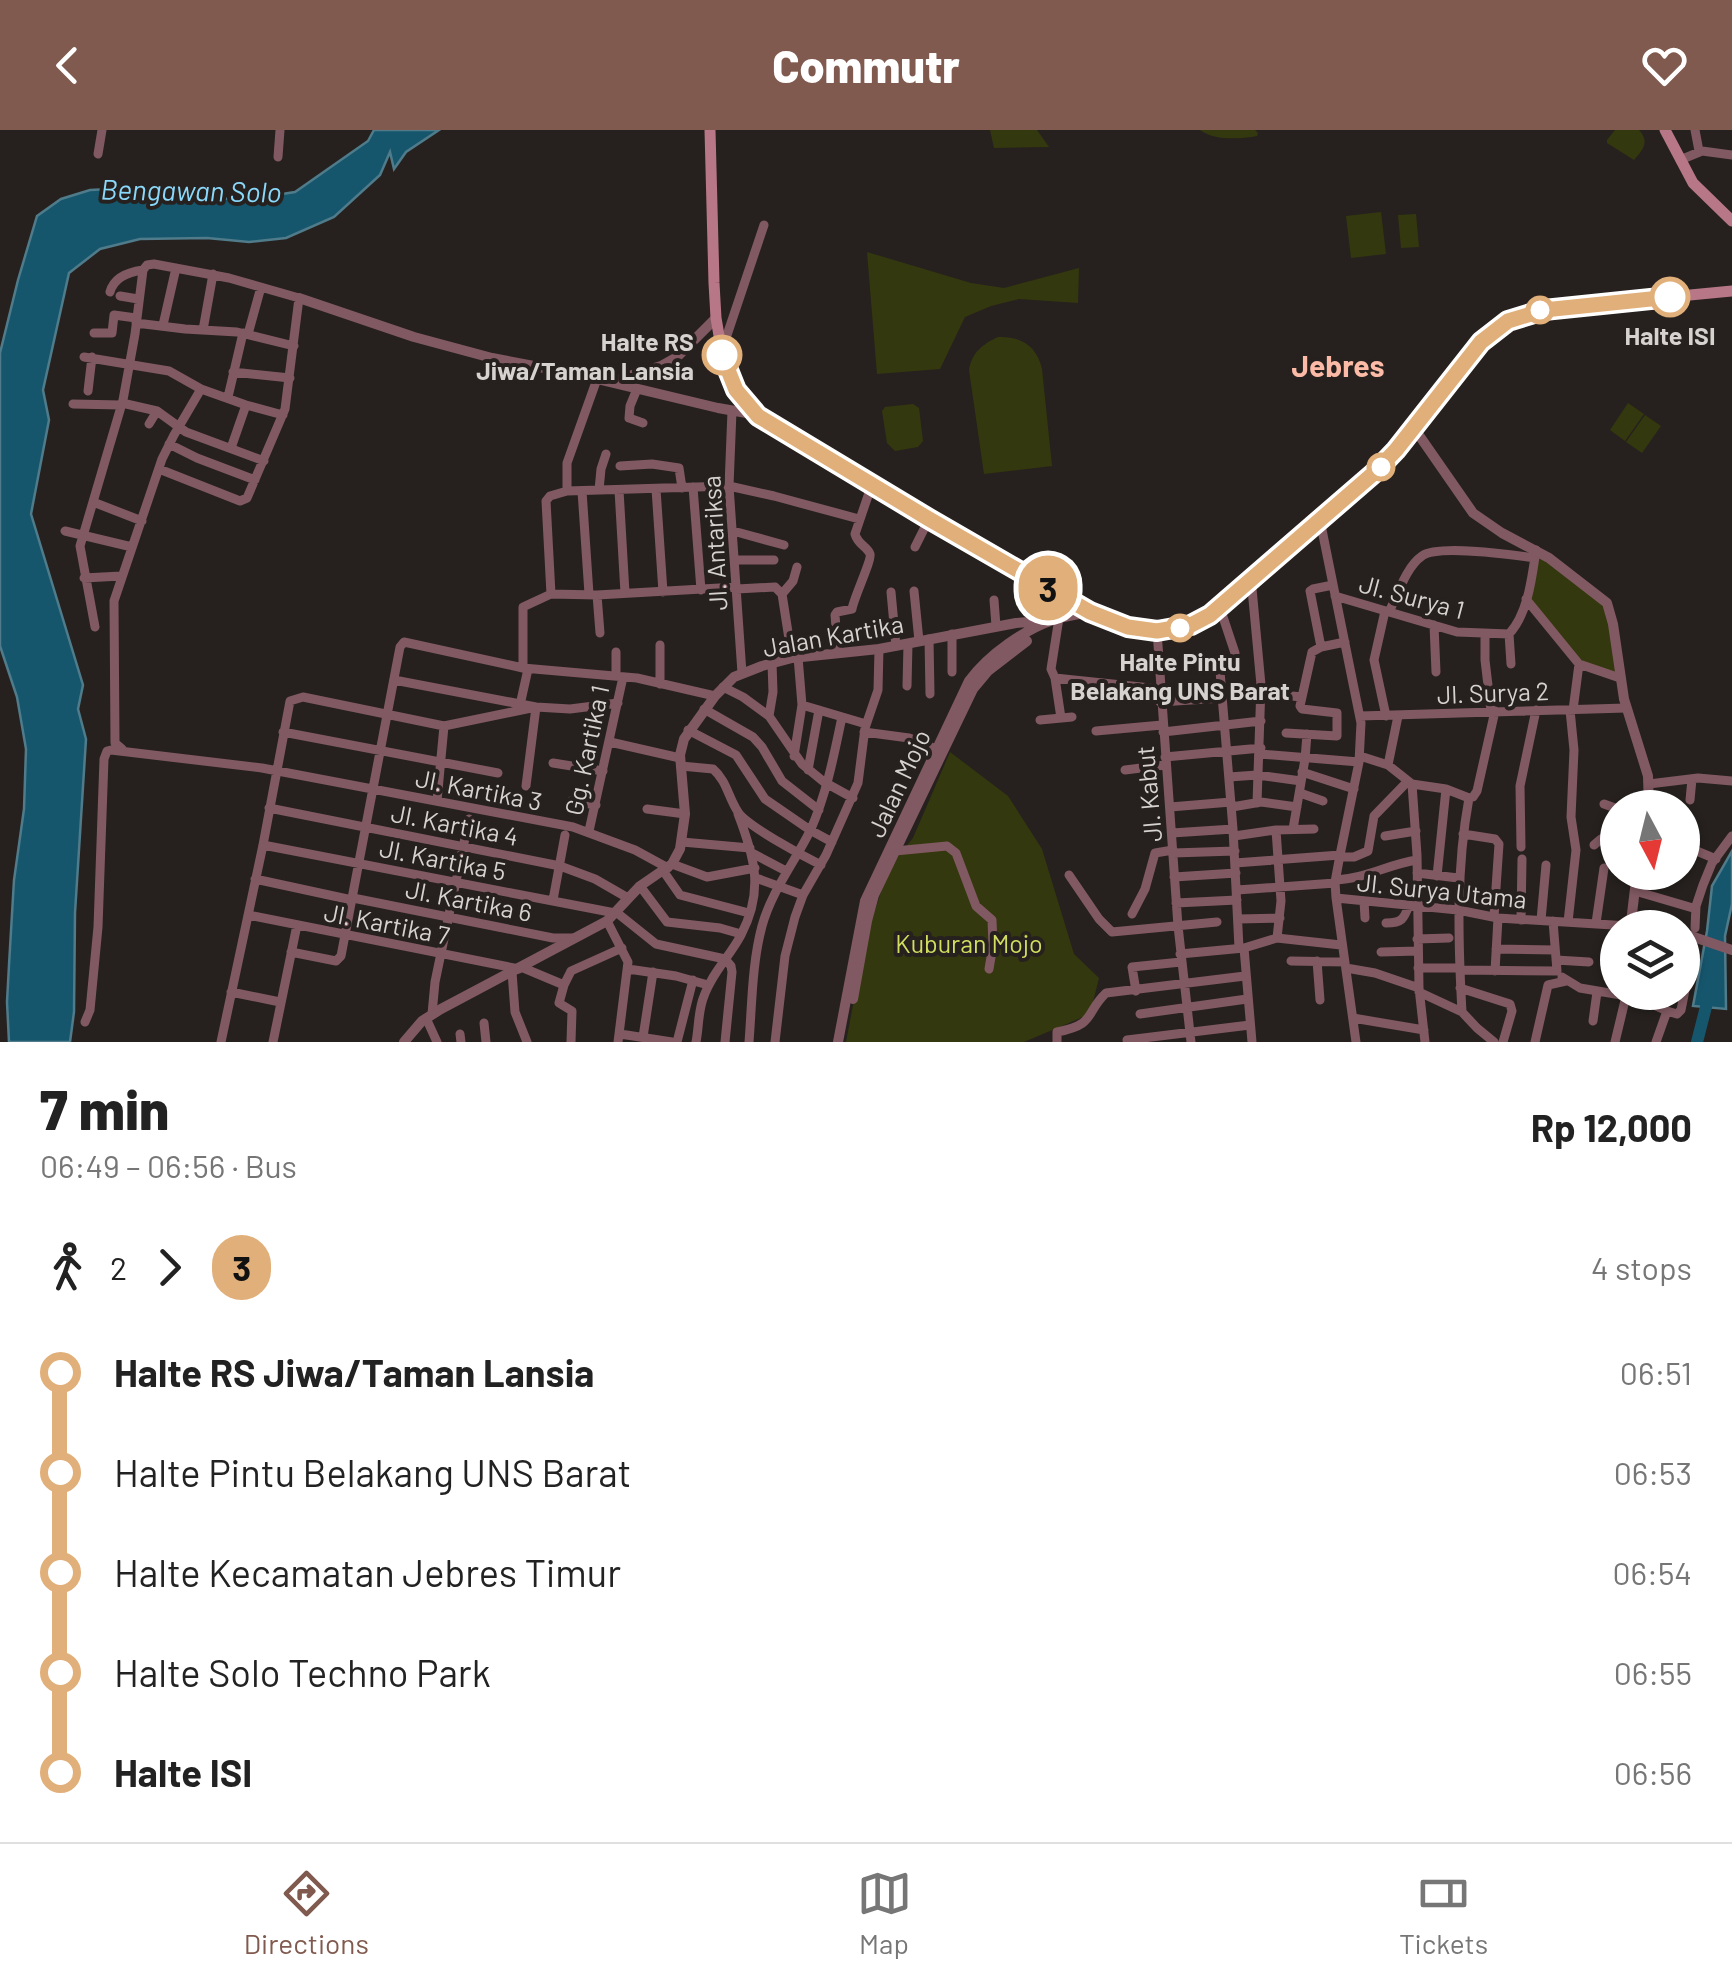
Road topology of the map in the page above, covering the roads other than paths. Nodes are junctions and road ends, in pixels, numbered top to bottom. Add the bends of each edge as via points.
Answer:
1 (102, 130) edge
2 (280, 130) edge
3 (710, 130) edge
4 (1665, 130) edge
5 (1695, 130) edge
6 (1699, 152) junction
7 (98, 154) dead end
8 (1732, 156) edge
9 (278, 157) dead end
10 (1680, 160) junction
11 (1732, 221) edge
12 (764, 225) dead end
13 (176, 268) junction
14 (143, 270) junction
15 (213, 274) junction
16 (262, 287) junction
17 (1732, 291) edge
18 (299, 298) junction
19 (138, 299) junction
20 (716, 318) junction
21 (136, 320) junction
22 (163, 325) junction
23 (203, 330) junction
24 (94, 333) dead end
25 (245, 333) junction
26 (294, 346) junction
27 (722, 353) junction
28 (130, 364) junction
29 (233, 372) junction
30 (290, 378) junction
31 (597, 379) junction
32 (610, 382) junction
33 (201, 388) junction
34 (637, 388) junction
35 (228, 398) junction
36 (73, 404) dead end
37 (89, 404) junction
38 (122, 404) junction
39 (246, 405) junction
40 (157, 411) junction
41 (732, 411) junction
42 (283, 415) junction
43 (758, 416) junction
44 (642, 423) dead end
45 (149, 424) dead end
46 (179, 428) junction
47 (1414, 428) junction
48 (169, 444) junction
49 (231, 448) junction
50 (606, 454) dead end
51 (264, 461) junction
52 (620, 466) dead end
53 (159, 469) junction
54 (255, 480) junction
55 (872, 484) junction
56 (729, 486) junction
57 (656, 488) junction
58 (687, 488) junction
59 (599, 490) junction
60 (619, 490) junction
61 (567, 491) junction
62 (582, 491) junction
63 (93, 502) junction
64 (859, 518) junction
65 (929, 519) junction
66 (142, 520) junction
67 (1320, 520) junction
68 (733, 531) junction
69 (66, 532) dead end
70 (83, 535) junction
71 (784, 545) dead end
72 (914, 546) dead end
73 (132, 547) junction
74 (1536, 554) junction
75 (735, 560) junction
76 (774, 560) dead end
77 (797, 567) dead end
78 (121, 576) junction
79 (84, 578) junction
80 (1252, 578) junction
81 (737, 588) junction
82 (700, 590) junction
83 (1334, 590) junction
84 (914, 591) dead end
85 (662, 592) junction
86 (892, 592) dead end
87 (626, 593) junction
88 (551, 594) junction
89 (593, 594) junction
90 (782, 594) junction
91 (1526, 598) junction
92 (994, 600) dead end
93 (113, 605) junction
94 (92, 606) junction
95 (1220, 608) junction
96 (1387, 611) junction
97 (1090, 612) junction
98 (1051, 622) junction
99 (1434, 625) junction
100 (996, 626) junction
101 (95, 627) dead end
102 (1157, 631) junction
103 (600, 633) dead end
104 (952, 634) junction
105 (1485, 634) junction
106 (1509, 634) junction
107 (919, 641) junction
108 (1346, 642) junction
109 (660, 645) dead end
110 (896, 646) junction
111 (1321, 647) junction
112 (879, 649) junction
113 (616, 652) dead end
114 (1235, 652) dead end
115 (838, 653) junction
116 (795, 658) junction
117 (1374, 660) junction
118 (772, 663) junction
119 (1350, 664) junction
120 (1511, 664) dead end
121 (1579, 664) junction
122 (525, 668) junction
123 (1220, 671) dead end
124 (952, 672) dead end
125 (1436, 672) dead end
126 (742, 673) junction
127 (620, 676) junction
128 (1055, 678) junction
129 (1620, 678) junction
130 (394, 680) junction
131 (660, 684) junction
132 (907, 686) dead end
133 (1160, 689) junction
134 (719, 692) junction
135 (1261, 693) junction
136 (930, 694) dead end
137 (1302, 697) junction
138 (1222, 698) junction
139 (1160, 702) junction
140 (618, 703) junction
141 (520, 705) junction
142 (802, 705) junction
143 (536, 707) junction
144 (1626, 708) junction
145 (704, 709) junction
146 (818, 710) junction
147 (1536, 710) junction
148 (1572, 710) junction
149 (1493, 711) junction
150 (388, 715) junction
151 (769, 716) junction
152 (842, 716) junction
153 (1360, 716) junction
154 (1386, 716) junction
155 (1398, 716) junction
156 (1040, 720) dead end
157 (1261, 721) junction
158 (444, 726) junction
159 (1224, 726) junction
160 (865, 728) junction
161 (1162, 728) junction
162 (688, 730) junction
163 (283, 732) junction
164 (1096, 732) dead end
165 (1286, 733) dead end
166 (1307, 734) junction
167 (1337, 736) junction
168 (1361, 737) junction
169 (610, 742) junction
170 (936, 749) junction
171 (125, 751) junction
172 (1260, 751) junction
173 (380, 752) junction
174 (794, 756) junction
175 (1360, 759) junction
176 (1305, 760) junction
177 (1165, 761) junction
178 (440, 762) junction
179 (680, 762) junction
180 (553, 763) dead end
181 (1388, 765) junction
182 (269, 770) junction
183 (808, 770) junction
184 (1125, 770) dead end
185 (603, 771) junction
186 (498, 773) dead end
187 (1258, 775) junction
188 (1302, 776) junction
189 (1229, 777) junction
190 (1692, 779) junction
191 (1732, 781) edge
192 (1410, 782) junction
193 (1649, 784) junction
194 (828, 785) junction
195 (526, 786) dead end
196 (374, 789) junction
197 (1354, 789) junction
198 (1446, 790) junction
199 (1649, 790) edge
200 (1691, 790) edge
201 (1300, 793) junction
202 (853, 798) junction
203 (1469, 798) junction
204 (437, 801) junction
205 (571, 801) dead end
206 (1324, 801) dead end
207 (1257, 803) junction
208 (915, 804) junction
209 (596, 805) junction
210 (1232, 805) junction
211 (1170, 807) junction
212 (1297, 807) junction
213 (269, 808) junction
214 (647, 809) dead end
215 (819, 810) junction
216 (1349, 812) junction
217 (686, 814) junction
218 (738, 814) junction
219 (1374, 816) junction
220 (469, 819) dead end
221 (367, 827) junction
222 (1293, 829) junction
223 (1314, 829) dead end
224 (810, 830) junction
225 (1276, 830) junction
226 (589, 831) junction
227 (1416, 831) junction
228 (1234, 832) junction
229 (1172, 834) junction
230 (1464, 834) junction
231 (566, 835) dead end
232 (1385, 836) dead end
233 (1732, 836) edge
234 (1600, 840) edge
235 (682, 842) junction
236 (832, 842) junction
237 (263, 844) junction
238 (1594, 845) dead end
239 (464, 846) junction
240 (751, 851) junction
241 (896, 851) junction
242 (1234, 851) junction
243 (797, 852) junction
244 (1173, 852) junction
245 (1700, 852) edge
246 (1340, 856) junction
247 (1716, 859) junction
248 (1277, 860) junction
249 (1417, 860) junction
250 (1461, 861) junction
251 (1476, 862) dead end
252 (360, 864) junction
253 (821, 865) junction
254 (1546, 865) dead end
255 (560, 866) junction
256 (668, 868) junction
257 (1236, 868) junction
258 (786, 870) junction
259 (756, 873) junction
260 (1417, 874) junction
261 (1069, 875) dead end
262 (1437, 876) junction
263 (1174, 877) junction
264 (255, 878) junction
265 (1335, 881) junction
266 (456, 882) junction
267 (1462, 884) junction
268 (640, 886) junction
269 (779, 886) junction
270 (1280, 888) junction
271 (1601, 890) edge
272 (1635, 892) joint
273 (802, 894) junction
274 (1237, 895) junction
275 (628, 898) junction
276 (1336, 898) junction
277 (353, 899) junction
278 (552, 900) junction
279 (1364, 901) junction
280 (1176, 903) junction
281 (1412, 906) junction
282 (1693, 908) dead end
283 (1458, 910) junction
284 (1632, 910) edge
285 (1695, 910) edge
286 (749, 913) junction
287 (1132, 914) dead end
288 (248, 915) junction
289 (613, 915) junction
290 (449, 916) junction
291 (1238, 918) junction
292 (1280, 918) junction
293 (1364, 918) dead end
294 (1496, 918) junction
295 (1521, 920) junction
296 (1540, 920) junction
297 (1553, 921) junction
298 (1217, 922) dead end
299 (1568, 922) junction
300 (1386, 923) dead end
301 (1596, 923) junction
302 (1600, 923) edge
303 (297, 925) junction
304 (1178, 926) junction
305 (346, 935) junction
306 (740, 936) junction
307 (577, 937) junction
308 (1700, 937) edge
309 (1277, 938) junction
310 (1449, 938) dead end
311 (1418, 939) junction
312 (759, 943) junction
313 (1341, 944) junction
314 (622, 948) junction
315 (1241, 948) junction
316 (1496, 949) junction
317 (1732, 950) edge
318 (1418, 951) junction
319 (291, 952) junction
320 (1381, 952) dead end
321 (440, 954) junction
322 (1181, 958) junction
323 (725, 959) junction
324 (1556, 960) junction
325 (1290, 961) dead end
326 (1318, 961) junction
327 (1590, 962) dead end
328 (1345, 965) junction
329 (1418, 968) junction
330 (518, 969) junction
331 (628, 969) junction
332 (989, 969) dead end
333 (1460, 969) junction
334 (1494, 971) junction
335 (653, 972) junction
336 (1245, 976) junction
337 (694, 980) junction
338 (1566, 981) junction
339 (1183, 984) junction
340 (564, 985) junction
341 (708, 986) junction
342 (1460, 988) junction
343 (1136, 990) junction
344 (1419, 990) junction
345 (231, 992) junction
346 (1597, 992) junction
347 (1600, 992) edge
348 (1248, 999) junction
349 (1320, 1000) dead end
350 (280, 1002) junction
351 (1186, 1009) junction
352 (1623, 1010) edge
353 (1680, 1010) edge
354 (1666, 1011) joint
355 (1462, 1012) junction
356 (1140, 1014) dead end
357 (429, 1016) junction
358 (1353, 1018) junction
359 (1593, 1021) dead end
360 (86, 1022) dead end
361 (484, 1023) dead end
362 (1250, 1026) junction
363 (1477, 1028) junction
364 (1424, 1030) junction
365 (643, 1037) junction
366 (1190, 1037) edge
367 (619, 1038) edge
368 (1126, 1040) edge
369 (696, 1041) edge
370 (221, 1042) edge
371 (273, 1042) edge
372 (404, 1042) edge
373 (437, 1042) edge
374 (486, 1042) edge
375 (527, 1042) edge
376 (571, 1042) edge
377 (674, 1042) edge
378 (710, 1042) edge
379 (724, 1042) edge
380 (749, 1042) edge
381 (775, 1042) edge
382 (842, 1042) edge
383 (1057, 1042) edge
384 (1252, 1042) edge
385 (1356, 1042) edge
386 (1425, 1042) edge
387 (1475, 1042) edge
388 (1494, 1042) edge
389 (1503, 1042) edge
390 (1534, 1042) edge
391 (1615, 1042) edge
392 (1656, 1042) edge

1 - 7 street
2 - 9 street
3 - 20 main road
4 - 10 main road
5 - 6 street
6 - 8 street
6 - 10 street
10 - 11 main road via 1698,190
12 - 27 street
13 - 14 street via 154,264
13 - 15 street
13 - 22 street
14 - 19 street
14 - 19 street via 115,280 115,294
15 - 16 street
15 - 23 street
16 - 18 street
16 - 25 street
17 - 47 main road via 1520,315 1481,342
18 - 26 street
18 - 31 street via 454,348
19 - 21 street
20 - 27 main road
20 - 32 street via 677,357
21 - 22 street
21 - 24 street via 114,315 112,333
21 - 28 street
22 - 23 street
23 - 25 street
25 - 26 street
25 - 29 street
26 - 30 street
27 - 43 main road via 736,390
28 - 33 street via 168,371
28 - 37 street via 88,357
28 - 38 street
29 - 30 street
29 - 35 street
30 - 42 street
31 - 32 street
31 - 61 street via 567,463
32 - 34 street
33 - 35 street
33 - 46 street
34 - 41 street
34 - 44 street via 630,421
35 - 39 street
36 - 37 street
37 - 38 street
38 - 40 street
38 - 63 street
39 - 42 street
39 - 49 street
40 - 45 street
40 - 46 street
41 - 43 street
41 - 56 street, Jl. Antariksa
42 - 51 street
43 - 55 main road
46 - 48 street
46 - 49 street
47 - 67 main road
47 - 74 street via 1473,513
48 - 53 street
48 - 54 street
49 - 51 street
50 - 59 street
51 - 54 street
52 - 58 street via 678,468
53 - 54 street via 242,501
53 - 66 street
55 - 64 street
55 - 65 main road
56 - 58 street
56 - 64 street
56 - 68 street, Jl. Antariksa
57 - 58 street
57 - 60 street
57 - 85 street
58 - 82 street
59 - 60 street
59 - 62 street
60 - 87 street
61 - 62 street
61 - 88 street via 546,501
62 - 89 street
63 - 66 street
63 - 70 street
64 - 115 street via 856,540 870,558 852,609 836,613
65 - 72 street
65 - 97 main road
66 - 73 street
67 - 80 main road
67 - 83 street, Jl. Surya Utama
68 - 71 street
68 - 75 street, Jl. Antariksa
69 - 70 street
70 - 73 street
70 - 79 street
73 - 78 street
74 - 91 street
74 - 96 street via 1425,553
74 - 129 street via 1608,602
75 - 76 street
75 - 81 street, Jl. Antariksa
77 - 90 street
78 - 79 street
78 - 93 street
79 - 94 street
80 - 95 main road
80 - 135 street
81 - 82 street
81 - 90 street via 775,587
81 - 126 street, Jl. Antariksa
82 - 85 street
83 - 96 street, Jl. Surya 1
83 - 108 street, Jl. Surya Utama
83 - 111 street via 1310,591
84 - 107 street
85 - 87 street
86 - 110 street
87 - 89 street
88 - 89 street
88 - 122 street via 521,612
89 - 103 street
90 - 116 street
91 - 106 street
91 - 121 street
92 - 100 street
93 - 94 street
93 - 171 street via 115,744
94 - 101 street
95 - 102 main road via 1191,625
95 - 114 street
96 - 99 street, Jl. Surya 1
96 - 117 street
97 - 98 street, Jalan Mojo
97 - 102 main road
98 - 100 street, Jalan Kartika
98 - 128 street
98 - 170 street, Jalan Mojo via 1030,630 974,674
98 - 208 street via 977,682
99 - 105 street, Jl. Surya 1
99 - 125 street
100 - 104 street, Jalan Kartika
102 - 133 street, Jl. Kabut
104 - 107 street, Jalan Kartika
104 - 124 street
105 - 106 street, Jl. Surya 1
105 - 149 street
106 - 120 street
107 - 110 street, Jalan Kartika
107 - 132 street
107 - 136 street
108 - 111 street
108 - 119 street, Jl. Surya Utama
109 - 131 street
110 - 112 street, Jalan Kartika
111 - 137 street via 1311,654
112 - 115 street, Jalan Kartika
112 - 160 street via 878,690
113 - 127 street, Gg. Kartika 1
115 - 116 street, Jalan Kartika
116 - 118 street, Jalan Kartika
116 - 142 street
117 - 119 street
117 - 154 street
118 - 126 street, Jalan Kartika
118 - 151 street
119 - 153 street, Jl. Surya Utama
121 - 129 street
121 - 148 street
122 - 127 street
122 - 130 street via 404,642
122 - 141 street
123 - 138 street
126 - 134 street, Jalan Kartika
127 - 131 street
127 - 140 street, Gg. Kartika 1
128 - 133 street
128 - 156 street via 1066,718
129 - 144 street
130 - 141 street
130 - 150 street
131 - 134 street
133 - 139 street, Jl. Kabut
134 - 145 street, Jalan Kartika
134 - 151 street via 743,697
135 - 137 street
135 - 157 street
137 - 167 street via 1300,708 1337,712
138 - 139 street
138 - 159 street
139 - 161 street, Jl. Kabut
140 - 143 street
140 - 169 street, Gg. Kartika 1
141 - 143 street
142 - 146 street
142 - 174 street
143 - 158 street
143 - 195 street
144 - 148 street, Jl. Surya 2
144 - 193 street
145 - 162 street, Jalan Kartika
145 - 215 street via 753,738 782,781
146 - 152 street
146 - 183 street
147 - 148 street, Jl. Surya 2
147 - 149 street, Jl. Surya 2
147 - 295 street via 1520,786
148 - 299 street via 1575,846
149 - 155 street, Jl. Surya 2
149 - 203 street via 1477,789
150 - 158 street
150 - 163 street via 296,697 288,703
150 - 173 street
151 - 174 street
152 - 160 street
152 - 194 street
153 - 154 street, Jl. Surya 2
153 - 168 street, Jl. Surya Utama
154 - 155 street, Jl. Surya 2
155 - 181 street
157 - 159 street
157 - 172 street
158 - 178 street
159 - 161 street
159 - 189 street
160 - 170 street
160 - 202 street
161 - 164 street
161 - 177 street, Jl. Kabut
162 - 179 street, Jalan Kartika
162 - 224 street via 736,755 765,800
163 - 173 street
163 - 182 street
165 - 166 street
166 - 167 street
166 - 176 street
167 - 168 street
168 - 175 street, Jl. Surya Utama
169 - 179 street
169 - 185 street, Gg. Kartika 1
170 - 208 street, Jalan Mojo
171 - 182 street, Jl. Kartika 3
171 - 360 street via 107,751 104,759 98,927
172 - 176 street
172 - 177 street
172 - 187 street
173 - 178 street
173 - 196 street
174 - 183 street
175 - 176 street
175 - 181 street
175 - 197 street, Jl. Surya Utama
176 - 188 street
177 - 184 street
177 - 211 street, Jl. Kabut
178 - 186 street
178 - 204 street
179 - 217 street, Jalan Kartika
179 - 218 street via 719,775
180 - 185 street
181 - 192 street
182 - 196 street, Jl. Kartika 3
182 - 213 street
183 - 194 street
185 - 209 street, Gg. Kartika 1
187 - 188 street
187 - 189 street
187 - 207 street
188 - 197 street
188 - 201 street
189 - 210 street
190 - 191 street
190 - 193 street
190 - 200 street
192 - 198 street
192 - 219 street
192 - 227 street
193 - 199 street
194 - 202 street
194 - 215 street
196 - 204 street, Jl. Kartika 3
196 - 221 street
197 - 216 street, Jl. Surya Utama
198 - 203 street
198 - 262 street
201 - 206 street
201 - 212 street
202 - 236 street
203 - 230 street
204 - 226 street, Jl. Kartika 3
205 - 209 street
207 - 210 street
207 - 212 street
208 - 241 street
208 - 382 street, Jalan Mojo via 865,901
209 - 226 street, Gg. Kartika 1
210 - 211 street
210 - 228 street
211 - 229 street, Jl. Kabut
212 - 222 street
213 - 221 street, Jl. Kartika 4
213 - 237 street
214 - 217 street
215 - 224 street
216 - 219 street
216 - 246 street, Jl. Surya Utama
217 - 235 street, Jalan Kartika
218 - 240 street
218 - 243 street
219 - 246 street via 1368,851
220 - 239 street
221 - 239 street, Jl. Kartika 4
221 - 252 street
222 - 223 street
222 - 225 street
224 - 236 street
224 - 243 street
225 - 228 street
225 - 248 street
226 - 256 street, Jl. Kartika 3
227 - 232 street
227 - 249 street
228 - 229 street
228 - 242 street
229 - 244 street, Jl. Kabut
230 - 250 street
230 - 294 street via 1500,844
231 - 255 street
233 - 247 street
234 - 238 street
235 - 240 street
235 - 256 street, Jalan Kartika
236 - 253 street
237 - 252 street, Jl. Kartika 5
237 - 264 street
239 - 255 street, Jl. Kartika 4
239 - 266 street
240 - 258 street
240 - 259 street
241 - 332 street via 947,846 956,854 974,902 992,920
241 - 382 street via 872,904
242 - 244 street
242 - 257 street
243 - 253 street
243 - 258 street
244 - 263 street, Jl. Kabut
244 - 287 street via 1155,854
245 - 247 street
246 - 248 street
246 - 265 street, Jl. Surya Utama
247 - 285 street
248 - 257 street
248 - 270 street
249 - 260 street
249 - 265 street
250 - 251 street
250 - 267 street
252 - 266 street, Jl. Kartika 5
252 - 277 street
253 - 273 street
254 - 296 street
255 - 275 street, Jl. Kartika 4
255 - 278 street
256 - 259 street via 706,877
256 - 268 street
256 - 286 street via 680,895
257 - 263 street
257 - 274 street
258 - 269 street
259 - 269 street
259 - 286 street
260 - 262 street
260 - 281 street
261 - 304 street via 1112,932
262 - 267 street
263 - 280 street, Jl. Kabut
264 - 277 street, Jl. Kartika 6
264 - 288 street
265 - 270 street
265 - 276 street, Jl. Surya Utama
266 - 278 street, Jl. Kartika 5
266 - 290 street
267 - 283 street
268 - 275 street
268 - 306 street via 667,922
269 - 273 street
269 - 312 street
270 - 274 street
270 - 292 street
271 - 301 street
272 - 282 street
272 - 284 street
273 - 381 street via 785,956
274 - 280 street
274 - 291 street
275 - 289 street
276 - 279 street, Jl. Surya Utama
276 - 313 street
277 - 290 street, Jl. Kartika 6
277 - 305 street
278 - 289 street, Jl. Kartika 5
279 - 281 street, Jl. Surya Utama
279 - 293 street
280 - 304 street, Jl. Kabut
281 - 283 street, Jl. Surya Utama
281 - 300 street via 1403,920
281 - 311 street
283 - 294 street, Jl. Surya Utama
283 - 333 street
286 - 306 street
288 - 303 street, Jl. Kartika 7
288 - 345 street
289 - 307 street
289 - 314 street
289 - 323 street via 656,944
290 - 307 street, Jl. Kartika 6
290 - 321 street
291 - 292 street
291 - 315 street
292 - 309 street
294 - 295 street, Jl. Surya Utama
294 - 316 street
295 - 296 street, Jl. Surya Utama
296 - 297 street, Jl. Surya Utama
297 - 299 street, Jl. Surya Utama
297 - 324 street
298 - 304 street
299 - 301 street, Jl. Surya Utama
301 - 302 street, Jl. Surya Utama
303 - 305 street, Jl. Kartika 7
303 - 319 street
304 - 322 street, Jl. Kabut
305 - 319 street via 337,961
305 - 321 street, Jl. Kartika 7
306 - 312 street
306 - 323 street
307 - 330 street
308 - 317 street
309 - 313 street
309 - 315 street
310 - 311 street
311 - 318 street
312 - 380 street
313 - 328 street
314 - 331 street
314 - 340 street via 576,968
315 - 322 street
315 - 336 street
316 - 324 street
316 - 334 street
318 - 320 street
318 - 329 street
319 - 350 street
321 - 330 street, Jl. Kartika 7
321 - 357 street
322 - 339 street, Jl. Kabut
322 - 343 street via 1132,967
323 - 341 street
323 - 379 street via 732,972
324 - 327 street
324 - 334 street
324 - 338 street
325 - 326 street
326 - 328 street
326 - 349 street
328 - 344 street
328 - 358 street
329 - 333 street
329 - 344 street
330 - 340 street, Jl. Kartika 7
330 - 357 street
330 - 375 street via 515,1012
331 - 335 street
331 - 367 street
333 - 334 street
333 - 342 street
335 - 337 street
335 - 365 street
336 - 339 street
336 - 348 street
337 - 341 street
337 - 377 street
338 - 346 street
338 - 390 street via 1548,985
339 - 343 street
339 - 351 street, Jl. Kabut
340 - 376 street via 560,1003 572,1011
341 - 369 street
342 - 355 street
342 - 389 street via 1510,1004
343 - 383 street via 1103,994 1086,1021 1057,1032
344 - 355 street
344 - 364 street
345 - 350 street
345 - 370 street
346 - 347 street
346 - 359 street
348 - 351 street
348 - 362 street
350 - 371 street
351 - 356 street
351 - 366 street, Jl. Kabut
352 - 391 street
353 - 354 street
354 - 392 street
355 - 363 street
357 - 372 street
357 - 373 street
358 - 364 street
358 - 385 street
361 - 374 street
362 - 366 street
362 - 384 street
363 - 387 street
363 - 388 street
364 - 386 street
365 - 367 street
365 - 377 street
366 - 368 street
369 - 378 street

